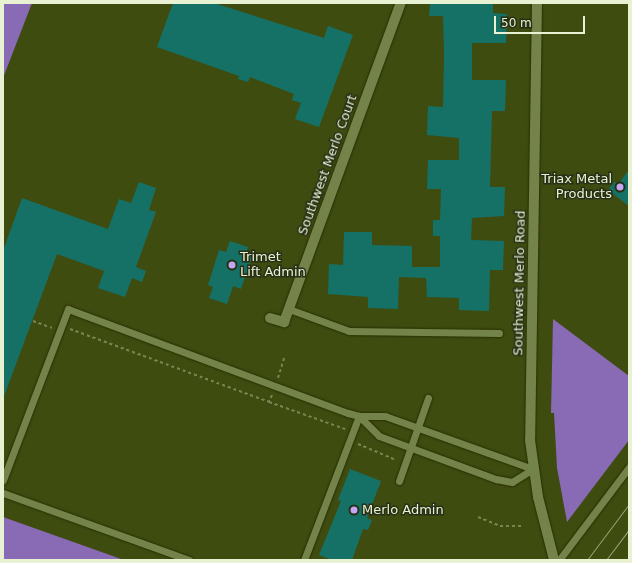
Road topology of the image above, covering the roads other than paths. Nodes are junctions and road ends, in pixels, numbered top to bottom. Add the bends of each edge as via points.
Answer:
1 (401, 3) edge
2 (538, 3) edge
3 (289, 309) junction
4 (270, 318) dead end
5 (499, 333) dead end
6 (428, 398) dead end
7 (359, 416) junction
8 (418, 428) junction
9 (411, 448) junction
10 (629, 468) edge
11 (533, 469) junction
12 (3, 480) edge
13 (399, 481) dead end
14 (3, 493) edge
15 (189, 560) edge
16 (304, 560) edge
17 (554, 560) edge
18 (559, 560) edge

1 - 3 street, Southwest Merlo Court
2 - 11 street, Southwest Merlo Road via 530,438
3 - 4 street, Southwest Merlo Court via 284,322
3 - 5 lane via 349,331
6 - 8 lane
7 - 8 lane via 385,416
7 - 9 lane via 379,436
7 - 12 lane via 68,309
7 - 16 lane
8 - 9 lane
8 - 11 lane
9 - 11 lane via 512,482
9 - 13 lane
10 - 18 lane
11 - 17 street, Southwest Merlo Road
14 - 15 lane

